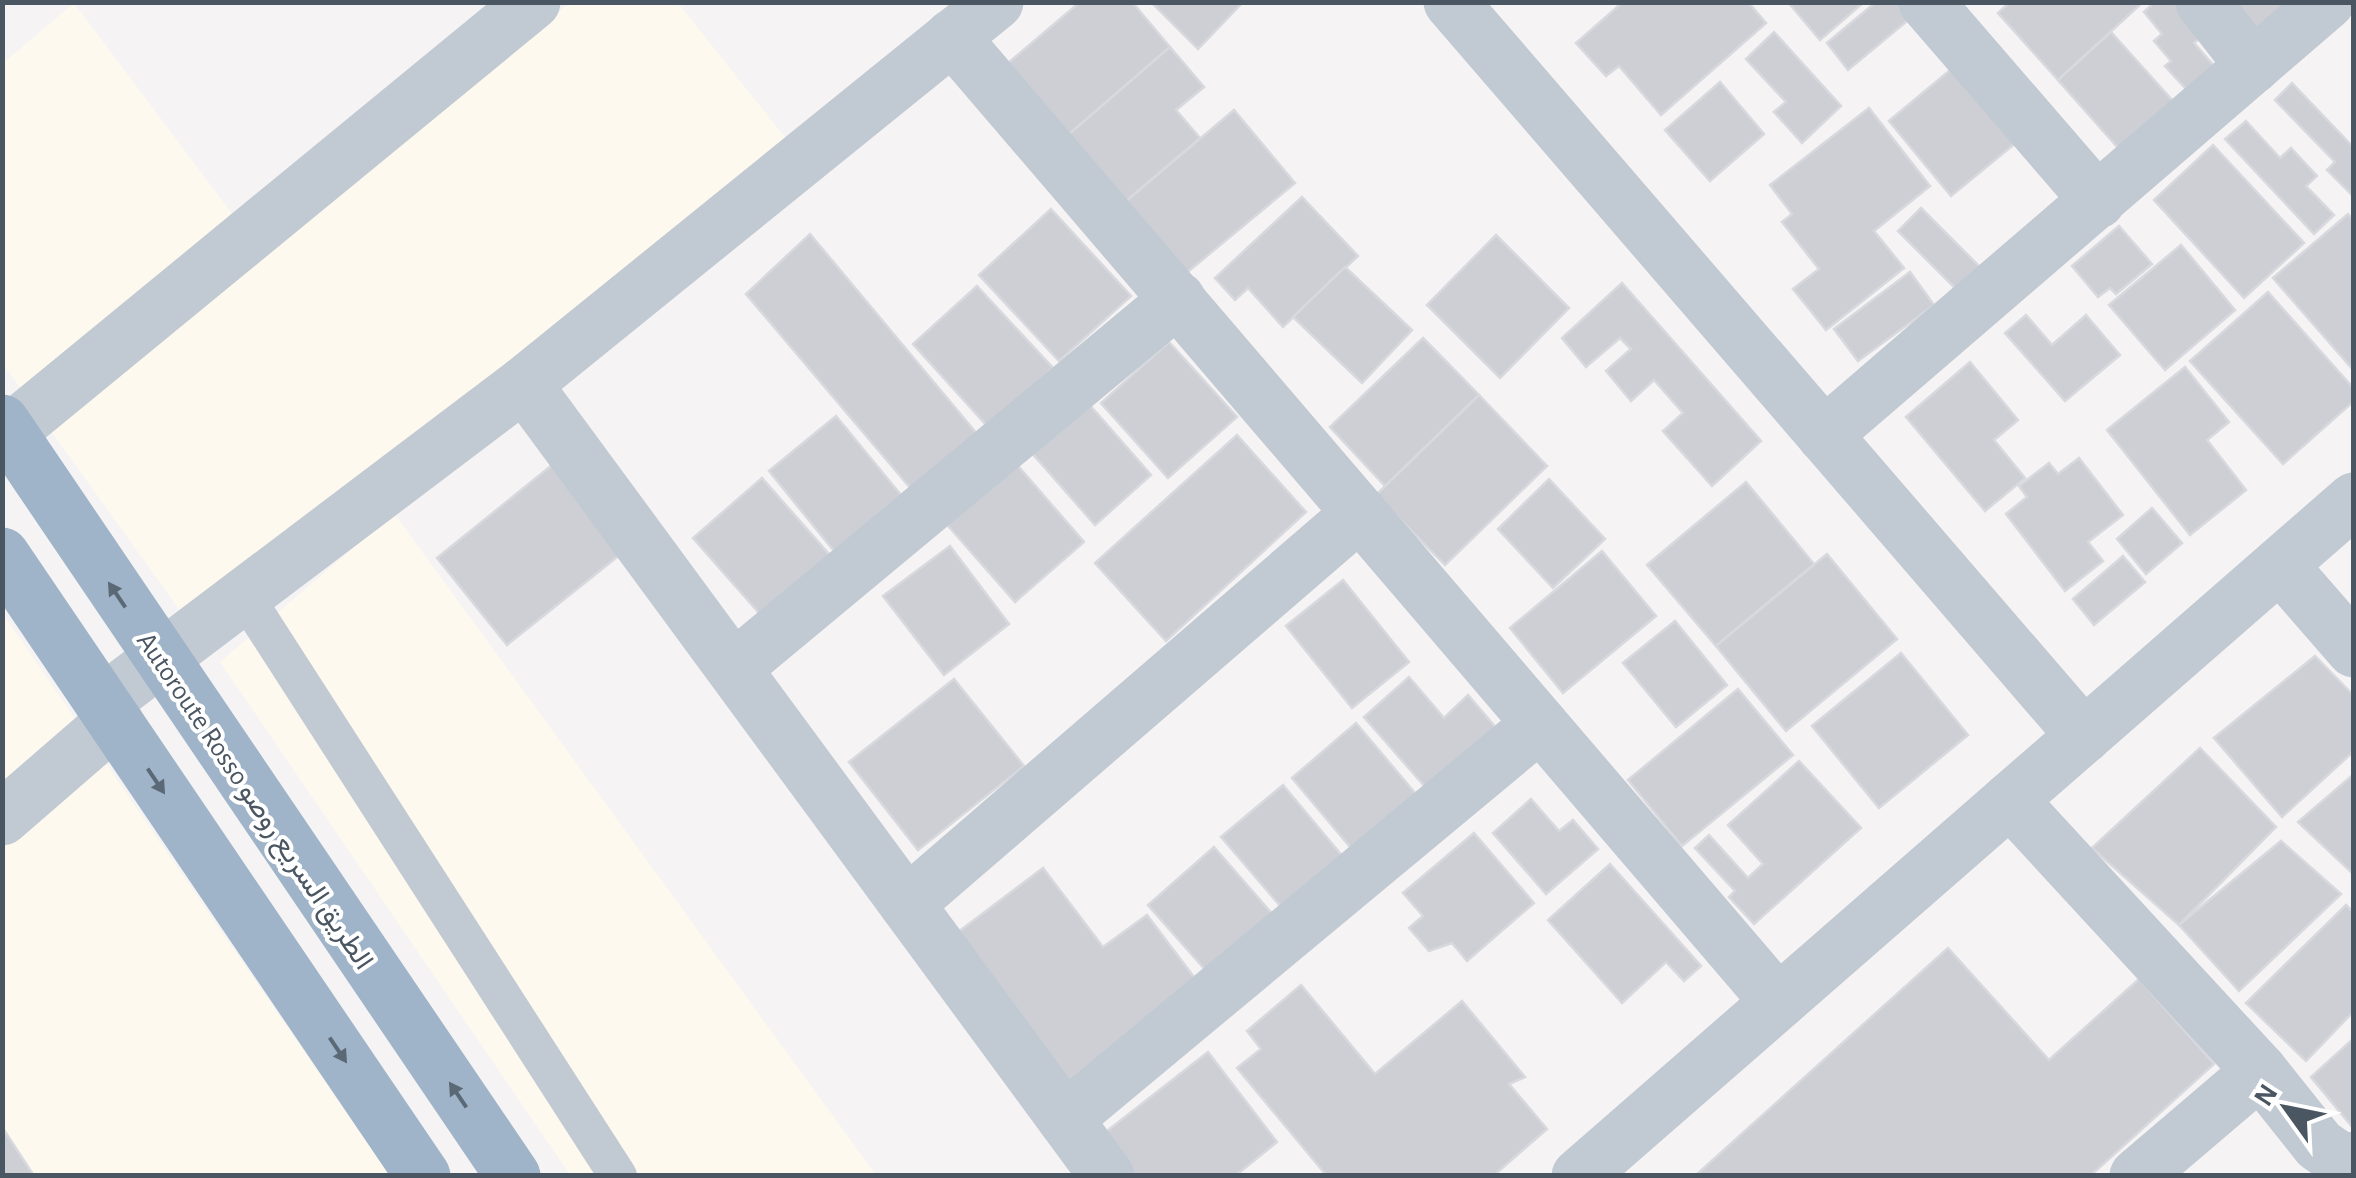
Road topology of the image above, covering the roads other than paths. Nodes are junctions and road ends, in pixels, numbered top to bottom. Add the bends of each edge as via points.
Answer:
1 (533, 2) edge
2 (996, 2) edge
3 (1451, 2) edge
4 (1926, 2) edge
5 (2202, 2) edge
6 (2327, 2) edge
7 (952, 37) junction
8 (2253, 66) junction
9 (2098, 200) junction
10 (1178, 300) junction
11 (524, 384) junction
12 (5, 431) edge
13 (1824, 435) junction
14 (2354, 500) edge
15 (1360, 514) junction
16 (2, 555) edge
17 (2280, 564) junction
18 (246, 598) junction
19 (2354, 650) edge
20 (161, 660) junction
21 (734, 668) junction
22 (108, 712) junction
23 (1540, 724) junction
24 (2084, 736) junction
25 (2010, 800) junction
26 (2, 818) edge
27 (907, 904) junction
28 (1778, 1002) junction
29 (2260, 1070) junction
30 (1065, 1120) junction
31 (2354, 1160) edge
32 (423, 1176) edge
33 (513, 1176) edge
34 (618, 1176) edge
35 (1106, 1176) edge
36 (1579, 1176) edge
37 (2137, 1176) edge

1 - 12 street
2 - 7 street
3 - 13 street
4 - 9 street
5 - 8 street
6 - 8 street
7 - 10 street
7 - 11 street
8 - 9 street
9 - 13 street
10 - 15 street
10 - 21 street
11 - 18 street
11 - 21 street
20 -> 12 highway, Autoroute Rosso الطريق السريع روصو
13 - 24 street
14 - 17 street
15 - 23 street
15 - 27 street
16 - 22 highway
17 - 19 street
17 - 24 street
18 - 20 street
18 - 34 lane
20 - 22 street
33 -> 20 highway, Autoroute Rosso الطريق السريع روصو
21 - 27 street
22 - 26 street
22 -> 32 highway
23 - 28 street
23 - 30 street
24 - 25 street
25 - 28 street
25 - 29 street
27 - 30 street
28 - 36 street
29 - 31 street via 2319,1145 2345,1163
29 - 37 street
30 - 35 street

